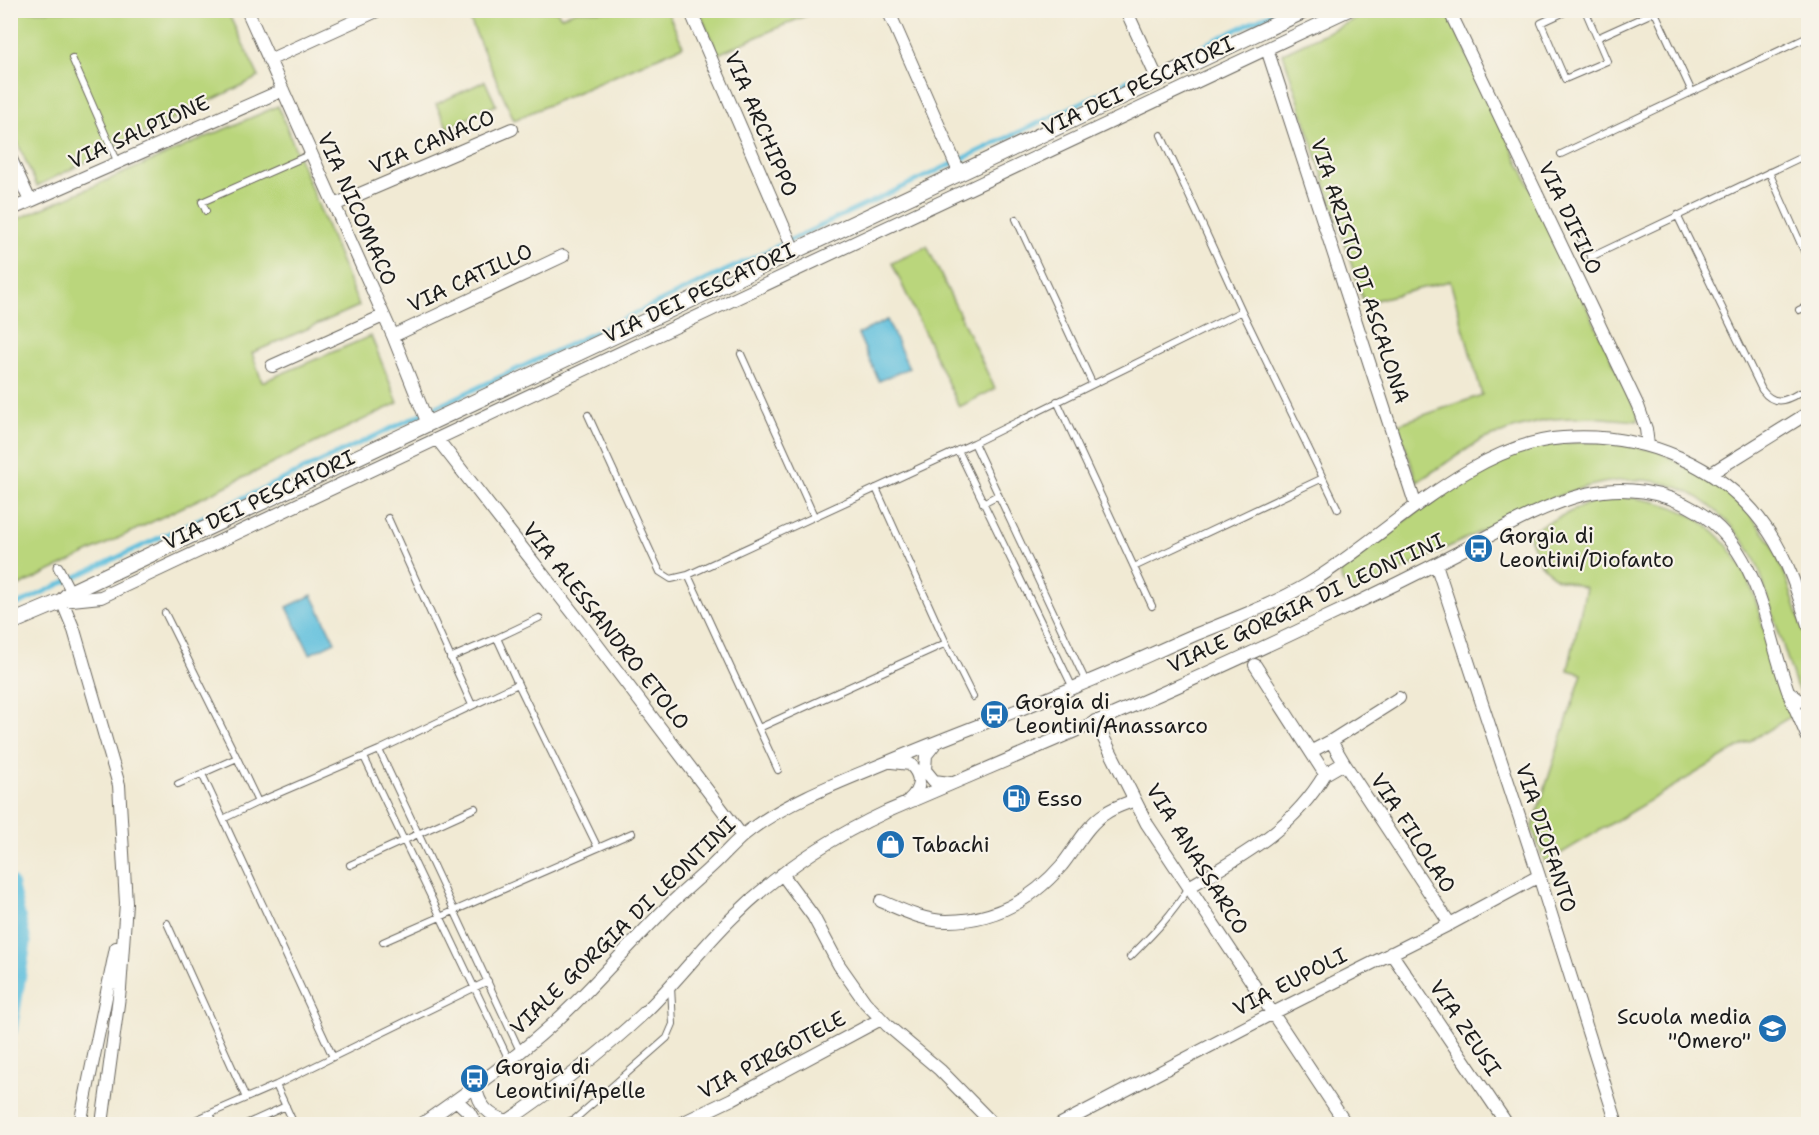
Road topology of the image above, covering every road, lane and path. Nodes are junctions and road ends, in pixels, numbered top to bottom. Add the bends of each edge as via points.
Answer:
1 (247, 10) edge
2 (379, 10) edge
3 (690, 10) edge
4 (888, 10) edge
5 (1126, 10) edge
6 (1306, 10) edge
7 (1349, 10) edge
8 (1449, 10) edge
9 (1569, 10) edge
10 (1585, 10) edge
11 (1656, 11) edge
12 (1597, 38) junction
13 (1809, 38) edge
14 (1267, 49) junction
15 (72, 58) dead end
16 (269, 60) junction
17 (1156, 76) junction
18 (283, 90) junction
19 (1692, 92) junction
20 (512, 129) dead end
21 (1161, 135) dead end
22 (311, 154) junction
23 (1561, 154) dead end
24 (1809, 154) edge
25 (10, 157) edge
26 (118, 163) junction
27 (957, 166) junction
28 (1769, 172) junction
29 (30, 201) junction
30 (334, 205) junction
31 (10, 210) edge
32 (206, 211) dead end
33 (1677, 215) junction
34 (1016, 219) dead end
35 (1581, 240) dead end
36 (794, 250) junction
37 (563, 256) dead end
38 (1809, 260) edge
39 (1809, 306) edge
40 (1800, 310) dead end
41 (1242, 311) junction
42 (383, 316) junction
43 (393, 336) junction
44 (741, 354) dead end
45 (272, 366) dead end
46 (1092, 384) junction
47 (1799, 393) dead end
48 (1057, 401) junction
49 (1809, 413) edge
50 (588, 415) dead end
51 (425, 416) junction
52 (438, 440) junction
53 (974, 443) junction
54 (1648, 445) junction
55 (958, 450) junction
56 (1710, 474) junction
57 (1323, 478) junction
58 (876, 488) junction
59 (998, 495) junction
60 (983, 502) junction
61 (1416, 506) junction
62 (1338, 509) dead end
63 (814, 516) junction
64 (388, 518) dead end
65 (1025, 553) junction
66 (1011, 560) junction
67 (1436, 564) junction
68 (1134, 567) junction
69 (59, 569) dead end
70 (688, 575) junction
71 (67, 593) junction
72 (1152, 606) dead end
73 (1051, 607) junction
74 (165, 613) dead end
75 (1037, 613) junction
76 (539, 618) dead end
77 (10, 623) edge
78 (1809, 626) edge
79 (497, 638) junction
80 (946, 643) junction
81 (450, 658) junction
82 (1255, 665) dead end
83 (1086, 683) junction
84 (518, 684) junction
85 (1073, 688) junction
86 (1788, 691) junction
87 (973, 698) dead end
88 (1399, 698) dead end
89 (1809, 701) edge
90 (472, 705) junction
91 (1095, 721) junction
92 (759, 728) junction
93 (1807, 728) edge
94 (940, 740) junction
95 (1330, 741) junction
96 (379, 750) junction
97 (1312, 751) junction
98 (364, 757) junction
99 (237, 758) junction
100 (887, 763) junction
101 (1344, 763) junction
102 (778, 770) dead end
103 (202, 774) junction
104 (1325, 774) junction
105 (955, 783) junction
106 (178, 784) dead end
107 (1135, 800) junction
108 (258, 802) junction
109 (906, 803) junction
110 (475, 808) dead end
111 (223, 819) junction
112 (632, 833) dead end
113 (419, 834) junction
114 (742, 836) junction
115 (404, 840) junction
116 (598, 848) junction
117 (350, 865) dead end
118 (782, 874) junction
119 (1539, 876) junction
120 (1189, 887) junction
121 (882, 901) dead end
122 (126, 903) junction
123 (454, 911) junction
124 (440, 917) junction
125 (168, 923) dead end
126 (1450, 924) junction
127 (383, 942) dead end
128 (1391, 953) junction
129 (1130, 957) dead end
130 (488, 981) junction
131 (671, 986) junction
132 (474, 989) junction
133 (1272, 1013) junction
134 (882, 1019) junction
135 (520, 1051) junction
136 (333, 1057) junction
137 (510, 1062) junction
138 (276, 1085) junction
139 (476, 1087) junction
140 (246, 1098) junction
141 (456, 1100) junction
142 (286, 1106) junction
143 (210, 1114) junction
144 (505, 1123) edge
145 (80, 1125) edge
146 (102, 1125) edge
147 (186, 1125) edge
148 (215, 1125) edge
149 (246, 1125) edge
150 (294, 1125) edge
151 (422, 1125) edge
152 (476, 1125) edge
153 (544, 1125) edge
154 (563, 1125) edge
155 (680, 1125) edge
156 (993, 1125) edge
157 (1061, 1125) edge
158 (1346, 1125) edge
159 (1507, 1125) edge
160 (1617, 1125) edge

1 - 16 street, VIA NICOMACO
2 - 16 street
3 - 36 street, VIA ARCHIPPO
4 - 27 street
5 - 17 street
6 - 17 street, VIA DEI PESCATORI
7 - 14 street, VIA DEI PESCATORI
8 - 54 street, VIA DIFILO via 1638,406
9 - 12 lane via 1541,23 1565,79 1607,61
10 - 12 lane
11 - 12 lane
11 - 19 lane
13 - 19 lane
14 - 52 street, VIA DEI PESCATORI
14 - 61 street, VIA ARISTO DI ASCALONA
15 - 26 lane
16 - 18 street, VIA NICOMACO
17 - 27 street, VIA DEI PESCATORI
18 - 22 street, VIA NICOMACO
18 - 26 street, VIA SALPIONE
19 - 23 lane
20 - 30 street, VIA CANACO
21 - 41 lane
22 - 30 street, VIA NICOMACO
22 - 32 lane via 201,202
24 - 28 lane
25 - 29 street
26 - 29 street, VIA SALPIONE
27 - 36 street, VIA DEI PESCATORI
28 - 33 lane
28 - 38 lane
29 - 31 street, VIA SALPIONE
30 - 42 street, VIA NICOMACO
33 - 35 lane via 1591,257
33 - 47 lane via 1762,390 1778,402
34 - 46 lane
36 - 51 street, VIA DEI PESCATORI
37 - 43 street, VIA CATILLO
39 - 40 lane
41 - 46 lane
41 - 57 lane
42 - 43 street, VIA NICOMACO
42 - 45 street
43 - 51 street, VIA NICOMACO
44 - 63 lane
46 - 48 lane
48 - 53 lane
48 - 68 lane
49 - 56 street
50 - 70 lane via 660,572 671,579
51 - 71 street, VIA DEI PESCATORI
52 - 71 street, VIA DEI PESCATORI via 101,597
52 - 114 street, VIA ALESSANDRO ETOLO
53 - 55 lane
53 - 59 lane
54 - 56 street, VIALE GORGIA DI LEONTINI
54 - 61 street, VIALE GORGIA DI LEONTINI via 1584,437 1533,442 1486,462
55 - 58 lane
55 - 60 lane
56 - 78 street, VIALE GORGIA DI LEONTINI via 1769,531 1787,565
57 - 62 lane
57 - 68 lane
58 - 63 lane
58 - 80 lane
59 - 60 lane
59 - 65 lane
60 - 66 lane
61 - 83 street, VIALE GORGIA DI LEONTINI via 1292,592
63 - 70 lane
64 - 81 lane
65 - 66 lane
65 - 73 lane
66 - 75 lane
67 - 86 street, VIALE GORGIA DI LEONTINI via 1579,496 1624,490 1664,496 1708,519 1738,551 1754,581
67 - 91 street, VIALE GORGIA DI LEONTINI via 1267,646
67 - 119 street, VIA DIOFANTO
68 - 72 lane
69 - 71 street
70 - 92 lane
71 - 77 street, VIA DEI PESCATORI
71 - 122 street via 119,785
73 - 75 lane
73 - 83 lane
74 - 99 lane
75 - 85 lane
76 - 79 lane
79 - 81 lane
79 - 84 lane
80 - 87 lane
80 - 92 lane
81 - 90 lane
82 - 97 street
83 - 85 street, VIALE GORGIA DI LEONTINI
84 - 90 lane
84 - 116 lane
85 - 94 street, VIALE GORGIA DI LEONTINI
86 - 89 street via 1798,700
86 - 93 street, VIALE GORGIA DI LEONTINI
88 - 95 street
90 - 96 lane
91 - 105 street, VIALE GORGIA DI LEONTINI
91 - 107 street, VIA ANASSARCO
92 - 102 lane
94 - 100 street, VIALE GORGIA DI LEONTINI
94 - 105 street via 926,755 925,770 934,781
95 - 97 street
95 - 101 street, VIA FILOLAO
96 - 98 lane
96 - 113 lane
97 - 104 street
98 - 108 lane
98 - 115 lane
99 - 103 lane
99 - 108 lane
100 - 109 street via 910,764 918,776 918,789
100 - 114 street, VIALE GORGIA DI LEONTINI via 802,801
101 - 104 street
101 - 126 street, VIA FILOLAO
103 - 106 lane
103 - 111 lane
104 - 120 street via 1311,797 1271,836
105 - 109 street, VIALE GORGIA DI LEONTINI
107 - 120 street, VIA ANASSARCO
107 - 121 street via 1105,813 1090,826 1060,867 1008,909 978,918 945,921 911,914
108 - 111 lane
109 - 118 street, VIALE GORGIA DI LEONTINI via 852,828
110 - 113 lane
111 - 136 lane
112 - 116 lane
113 - 115 lane
113 - 123 lane
114 - 135 street, VIALE GORGIA DI LEONTINI via 570,1008
115 - 117 lane
115 - 124 lane
116 - 123 lane
118 - 131 street, VIALE GORGIA DI LEONTINI via 731,918
118 - 134 street via 813,916 850,982
119 - 126 street, VIA EUPOLI
119 - 160 street, VIA DIOFANTO
120 - 129 lane via 1161,926
120 - 133 street, VIA ANASSARCO
122 - 145 street
122 - 146 street via 120,989
123 - 124 lane
123 - 130 lane
124 - 127 lane
124 - 132 lane
125 - 140 lane
126 - 128 street, VIA EUPOLI
128 - 133 street, VIA EUPOLI
128 - 159 street, VIA ZEUSI
130 - 132 lane
130 - 135 lane
131 - 144 street, VIALE GORGIA DI LEONTINI via 579,1069
131 - 154 lane via 673,1024 667,1038
132 - 136 lane
132 - 137 lane
133 - 157 street, VIA EUPOLI
133 - 158 street, VIA ANASSARCO
134 - 155 street, VIA PIRGOTELE
134 - 156 street via 940,1070
135 - 137 street, VIALE GORGIA DI LEONTINI
136 - 138 lane
137 - 139 street, VIALE GORGIA DI LEONTINI
138 - 140 lane
138 - 142 lane
139 - 141 street, VIALE GORGIA DI LEONTINI
139 - 144 street via 488,1112
140 - 143 lane
141 - 151 street, VIALE GORGIA DI LEONTINI
141 - 152 street
142 - 149 lane
142 - 150 lane
143 - 147 lane
143 - 148 lane
144 - 153 lane

